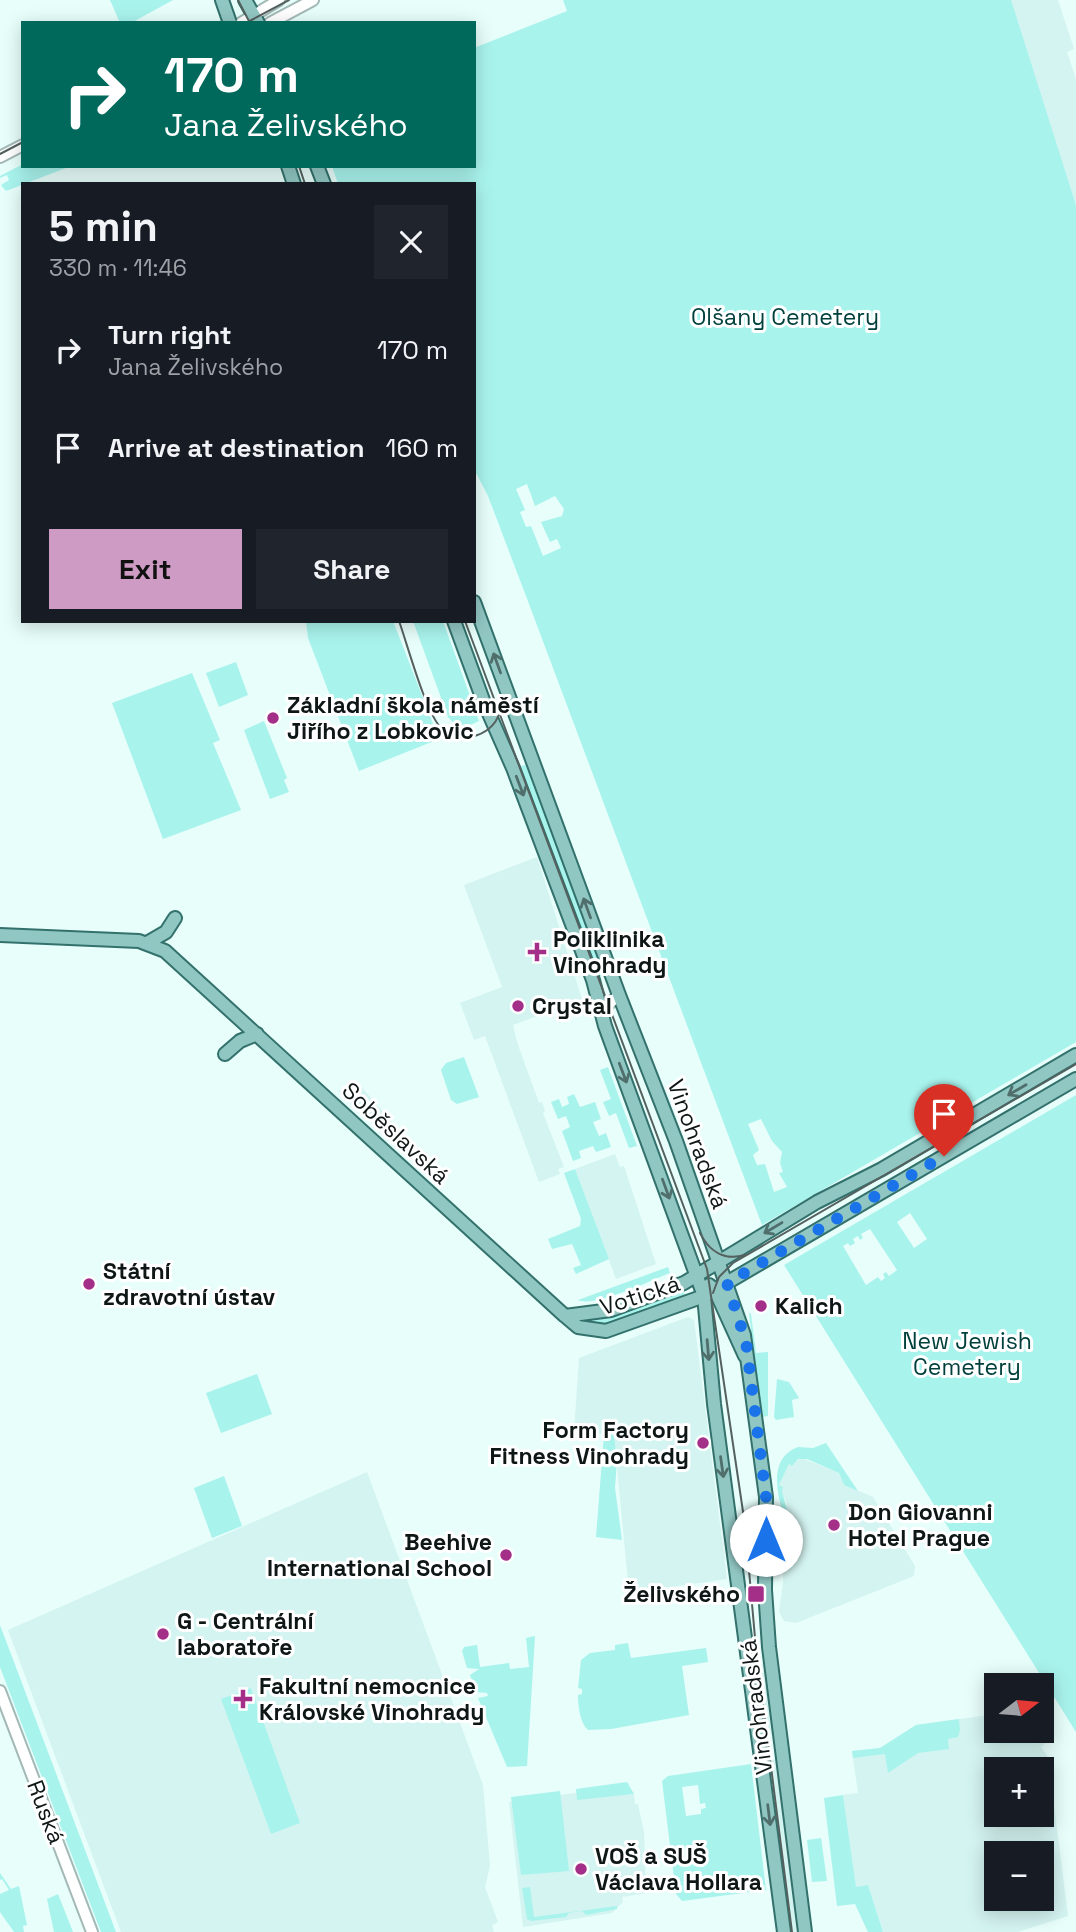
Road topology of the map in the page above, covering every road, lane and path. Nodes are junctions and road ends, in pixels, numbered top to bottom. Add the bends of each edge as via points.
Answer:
1 (222, 0) edge
2 (245, 0) edge
3 (279, 0) edge
4 (313, 0) edge
5 (256, 19) edge
6 (229, 21) edge
7 (274, 21) edge
8 (21, 146) edge
9 (0, 157) edge
10 (476, 607) edge
11 (455, 623) edge
12 (175, 918) dead end
13 (0, 935) edge
14 (147, 943) junction
15 (619, 995) junction
16 (601, 1011) junction
17 (257, 1034) junction
18 (225, 1054) dead end
19 (1076, 1055) edge
20 (1076, 1079) edge
21 (719, 1261) junction
22 (698, 1276) junction
23 (727, 1283) junction
24 (709, 1293) junction
25 (565, 1316) junction
26 (748, 1362) junction
27 (0, 1692) edge
28 (92, 1932) edge
29 (784, 1932) edge
30 (805, 1932) edge

1 - 6 main road
2 - 5 main road
3 - 5 street
4 - 7 street
8 - 9 street
15 -> 10 main road, Vinohradská
11 -> 16 main road, Vinohradská
12 - 14 main road via 166,932
13 - 14 main road
14 - 17 main road, Soběslavská via 174,958
15 - 16 street
15 - 21 main road, Vinohradská
16 -> 22 main road, Vinohradská
17 - 18 main road
17 - 25 main road, Soběslavská
19 -> 21 main road, Votická
20 - 23 main road, Votická
21 - 22 main road, Votická
21 - 23 main road, Vinohradská
22 - 24 main road, Vinohradská
22 - 25 main road, Votická via 611,1310
23 - 24 main road, Votická
23 - 26 main road, Vinohradská via 742,1325
24 - 25 main road, Votická via 606,1331 578,1327
24 - 26 main road
24 -> 29 main road, Vinohradská via 712,1391
26 - 30 main road, Vinohradská via 766,1497 769,1647
27 - 28 street, Ruská

